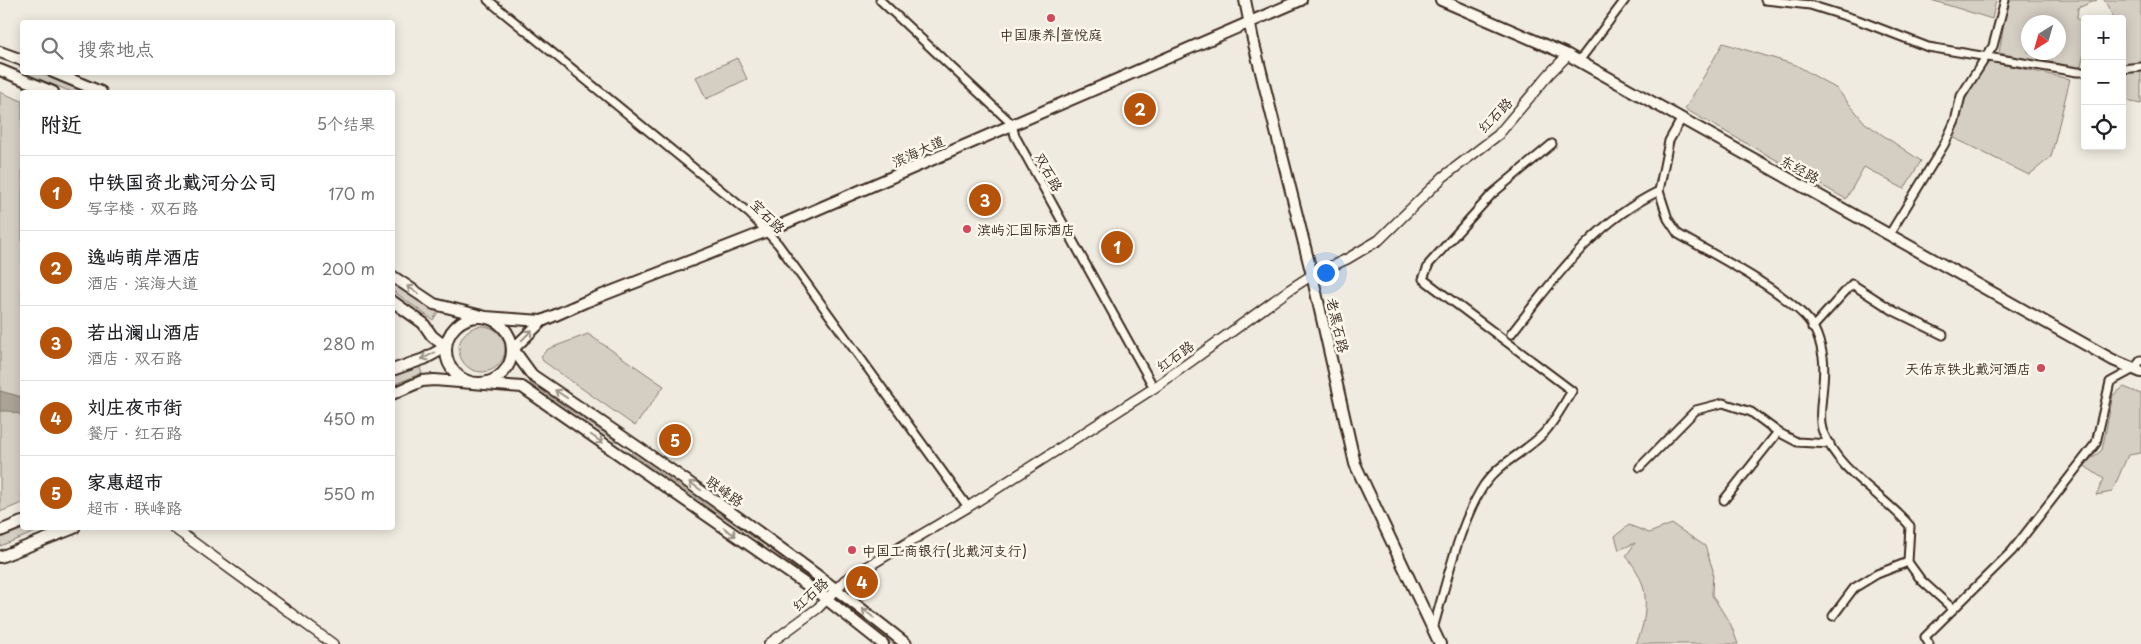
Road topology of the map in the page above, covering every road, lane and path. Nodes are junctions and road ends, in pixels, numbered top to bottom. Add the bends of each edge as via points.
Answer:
1 (488, 0) edge
2 (880, 0) edge
3 (1245, 0) edge
4 (1301, 0) edge
5 (1441, 0) edge
6 (1625, 0) edge
7 (1765, 0) edge
8 (2005, 0) edge
9 (1249, 22) junction
10 (0, 52) edge
11 (1568, 55) junction
12 (1987, 57) junction
13 (20, 59) edge
14 (1579, 61) junction
15 (2141, 68) edge
16 (2126, 69) edge
17 (0, 70) edge
18 (2081, 72) edge
19 (60, 75) edge
20 (48, 90) edge
21 (96, 90) edge
22 (1682, 118) junction
23 (1012, 124) junction
24 (1552, 144) dead end
25 (1658, 191) junction
26 (767, 231) junction
27 (1889, 235) junction
28 (1312, 276) junction
29 (395, 278) edge
30 (395, 303) edge
31 (486, 317) junction
32 (542, 321) junction
33 (1812, 328) junction
34 (1511, 334) dead end
35 (1943, 335) dead end
36 (446, 347) junction
37 (513, 349) junction
38 (2141, 360) edge
39 (395, 369) edge
40 (2137, 370) edge
41 (479, 384) junction
42 (1154, 388) junction
43 (395, 393) edge
44 (1778, 432) junction
45 (1830, 444) junction
46 (1640, 466) dead end
47 (1724, 500) dead end
48 (968, 507) junction
49 (20, 523) edge
50 (69, 530) edge
51 (177, 530) edge
52 (0, 531) edge
53 (0, 557) edge
54 (1908, 562) junction
55 (837, 588) junction
56 (826, 600) junction
57 (1953, 609) junction
58 (1833, 616) dead end
59 (1433, 629) junction
60 (879, 643) edge
61 (333, 644) edge
62 (769, 644) edge
63 (906, 644) edge
64 (1440, 644) edge
65 (1929, 644) edge

1 - 26 street, 宝石路
2 - 23 street, 双石路
3 - 9 main road, 老黑石路
4 - 9 main road, 滨海大道
5 - 11 main road, 东经路
6 - 14 street
7 - 12 street via 1810,5 1928,47
8 - 12 street via 1994,46
9 - 23 main road, 滨海大道
9 - 28 main road, 老黑石路
10 - 13 main road
11 - 14 main road, 东经路
11 - 28 street, 红石路 via 1498,134 1443,177 1379,240
12 - 18 street
12 - 27 street via 1962,96 1944,145
14 - 22 main road, 东经路
15 - 16 street
17 - 20 main road
19 - 21 main road
22 - 25 street via 1669,141
22 - 27 main road, 东经路
23 - 26 main road, 滨海大道
23 - 42 street, 双石路 via 1015,136
24 - 59 street via 1492,194 1429,264 1423,279 1572,391 1544,433 1502,465 1484,486 1457,548
25 - 33 street via 1678,234 1771,289 1806,317
25 - 34 street via 1638,200 1613,218 1574,254
26 - 32 main road, 滨海大道
26 - 48 street, 宝石路
27 - 40 main road, 东经路 via 2113,360
28 - 42 street, 红石路
28 - 59 main road, 老黑石路 via 1355,464
31 -> 29 main road via 434,304
30 - 36 main road via 423,322 432,336
31 - 32 main road
31 - 36 main road via 464,320 448,336
31 - 37 main road via 505,328
37 -> 32 main road
33 - 35 street via 1852,284
33 - 45 street via 1820,341 1824,358 1822,431
36 -> 39 main road
36 - 41 main road via 451,368 458,376
37 - 41 main road via 512,360 500,377
55 -> 37 main road, 联峰路 via 532,375
38 - 40 street
40 - 57 street via 2110,382 2096,443 2012,551
41 - 43 main road via 422,381
41 -> 56 main road via 522,387
42 - 48 street, 红石路
44 - 45 street via 1797,442
44 - 46 street via 1751,412 1723,404 1696,410
44 - 47 street
45 - 54 street via 1853,476 1899,513 1910,526
48 - 55 street, 红石路 via 845,580
49 - 52 main road
50 - 53 main road
51 - 61 street
54 - 57 street via 1921,580
54 - 58 street via 1877,574 1854,588
55 - 56 street, 红石路
63 -> 55 main road, 联峰路
56 - 60 main road
56 - 62 street, 红石路
57 - 65 street via 1925,637
59 - 64 main road, 老黑石路

